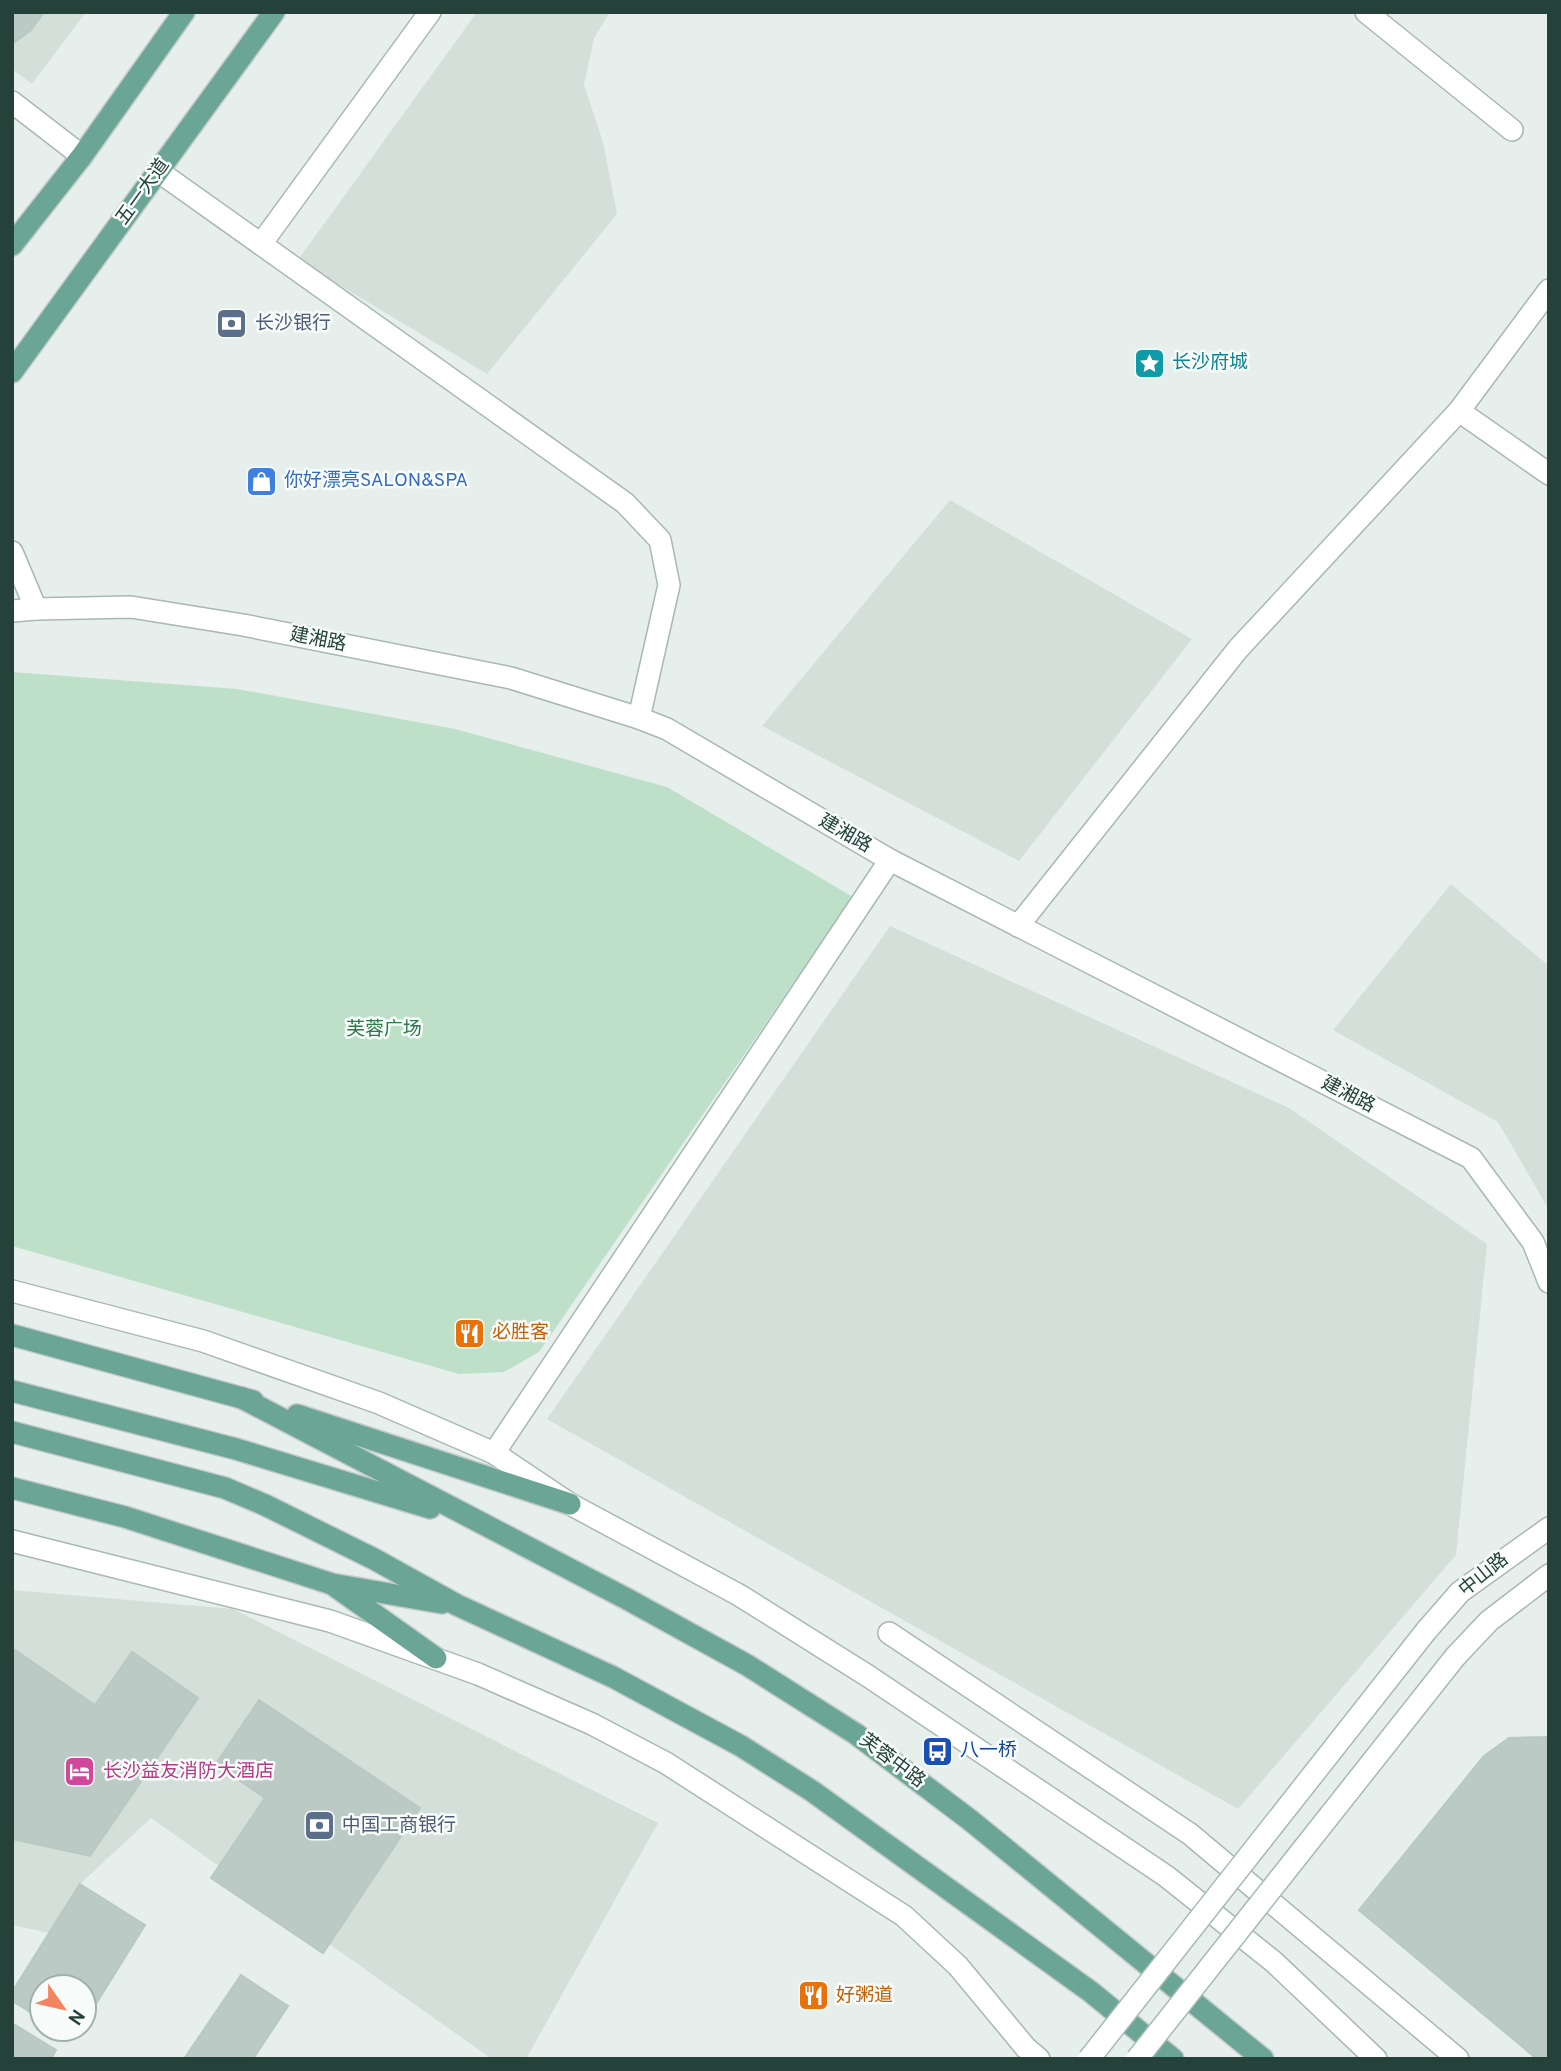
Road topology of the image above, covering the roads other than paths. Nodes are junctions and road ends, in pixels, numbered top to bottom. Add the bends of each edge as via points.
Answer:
1 (184, 12) edge
2 (274, 12) edge
3 (430, 12) edge
4 (1366, 12) edge
5 (12, 102) edge
6 (1512, 130) dead end
7 (82, 156) junction
8 (158, 171) junction
9 (261, 244) junction
10 (12, 245) edge
11 (1549, 290) edge
12 (12, 372) edge
13 (1459, 411) junction
14 (1549, 474) edge
15 (12, 552) edge
16 (36, 609) junction
17 (12, 611) edge
18 (639, 718) junction
19 (890, 860) junction
20 (1017, 926) junction
21 (1549, 1282) edge
22 (12, 1291) edge
23 (12, 1335) edge
24 (12, 1391) edge
25 (242, 1398) junction
26 (12, 1432) edge
27 (494, 1452) junction
28 (12, 1488) edge
29 (570, 1504) junction
30 (479, 1524) junction
31 (1549, 1528) edge
32 (12, 1541) edge
33 (1549, 1575) edge
34 (332, 1584) junction
35 (457, 1605) junction
36 (889, 1633) dead end
37 (436, 1658) junction
38 (1028, 2055) edge
39 (1089, 2059) edge
40 (1137, 2059) edge
41 (1173, 2059) edge
42 (1263, 2059) edge
43 (1376, 2059) edge
44 (1458, 2059) edge

1 - 7 main road
2 - 8 main road, 五一大道
3 - 9 street
4 - 6 street
5 - 7 street
7 - 10 main road
8 - 9 street
8 - 12 main road, 五一大道
9 - 18 street via 625,503 660,540 668,585
11 - 13 street
13 - 14 street
13 - 20 street via 1238,649
15 - 16 street
16 - 17 street, 建湘路
16 - 18 street, 建湘路 via 131,607 243,625 511,678
18 - 19 street, 建湘路 via 667,729
19 - 20 street, 建湘路
19 - 27 street
20 - 21 street, 建湘路 via 1471,1158 1533,1242
22 - 27 street via 215,1345 379,1403
23 - 25 main road
24 - 30 main road via 314,1472
25 - 29 main road
25 - 30 main road
26 - 35 main road via 225,1488 313,1527
27 - 29 street
28 - 34 main road
29 - 43 street via 751,1602 1166,1876 1274,1962
30 - 42 main road, 芙蓉中路 via 747,1665 856,1734 970,1820
31 - 39 street, 中山路, bridge via 1460,1592 1426,1630
32 - 37 street via 330,1621
33 - 40 street, 中山路, bridge via 1489,1621 1455,1657
34 - 35 main road
34 - 37 main road
35 - 41 main road via 613,1677 813,1791 1091,1992
36 - 44 street via 1189,1834
37 - 38 street via 592,1724 666,1763 904,1916 958,1966

